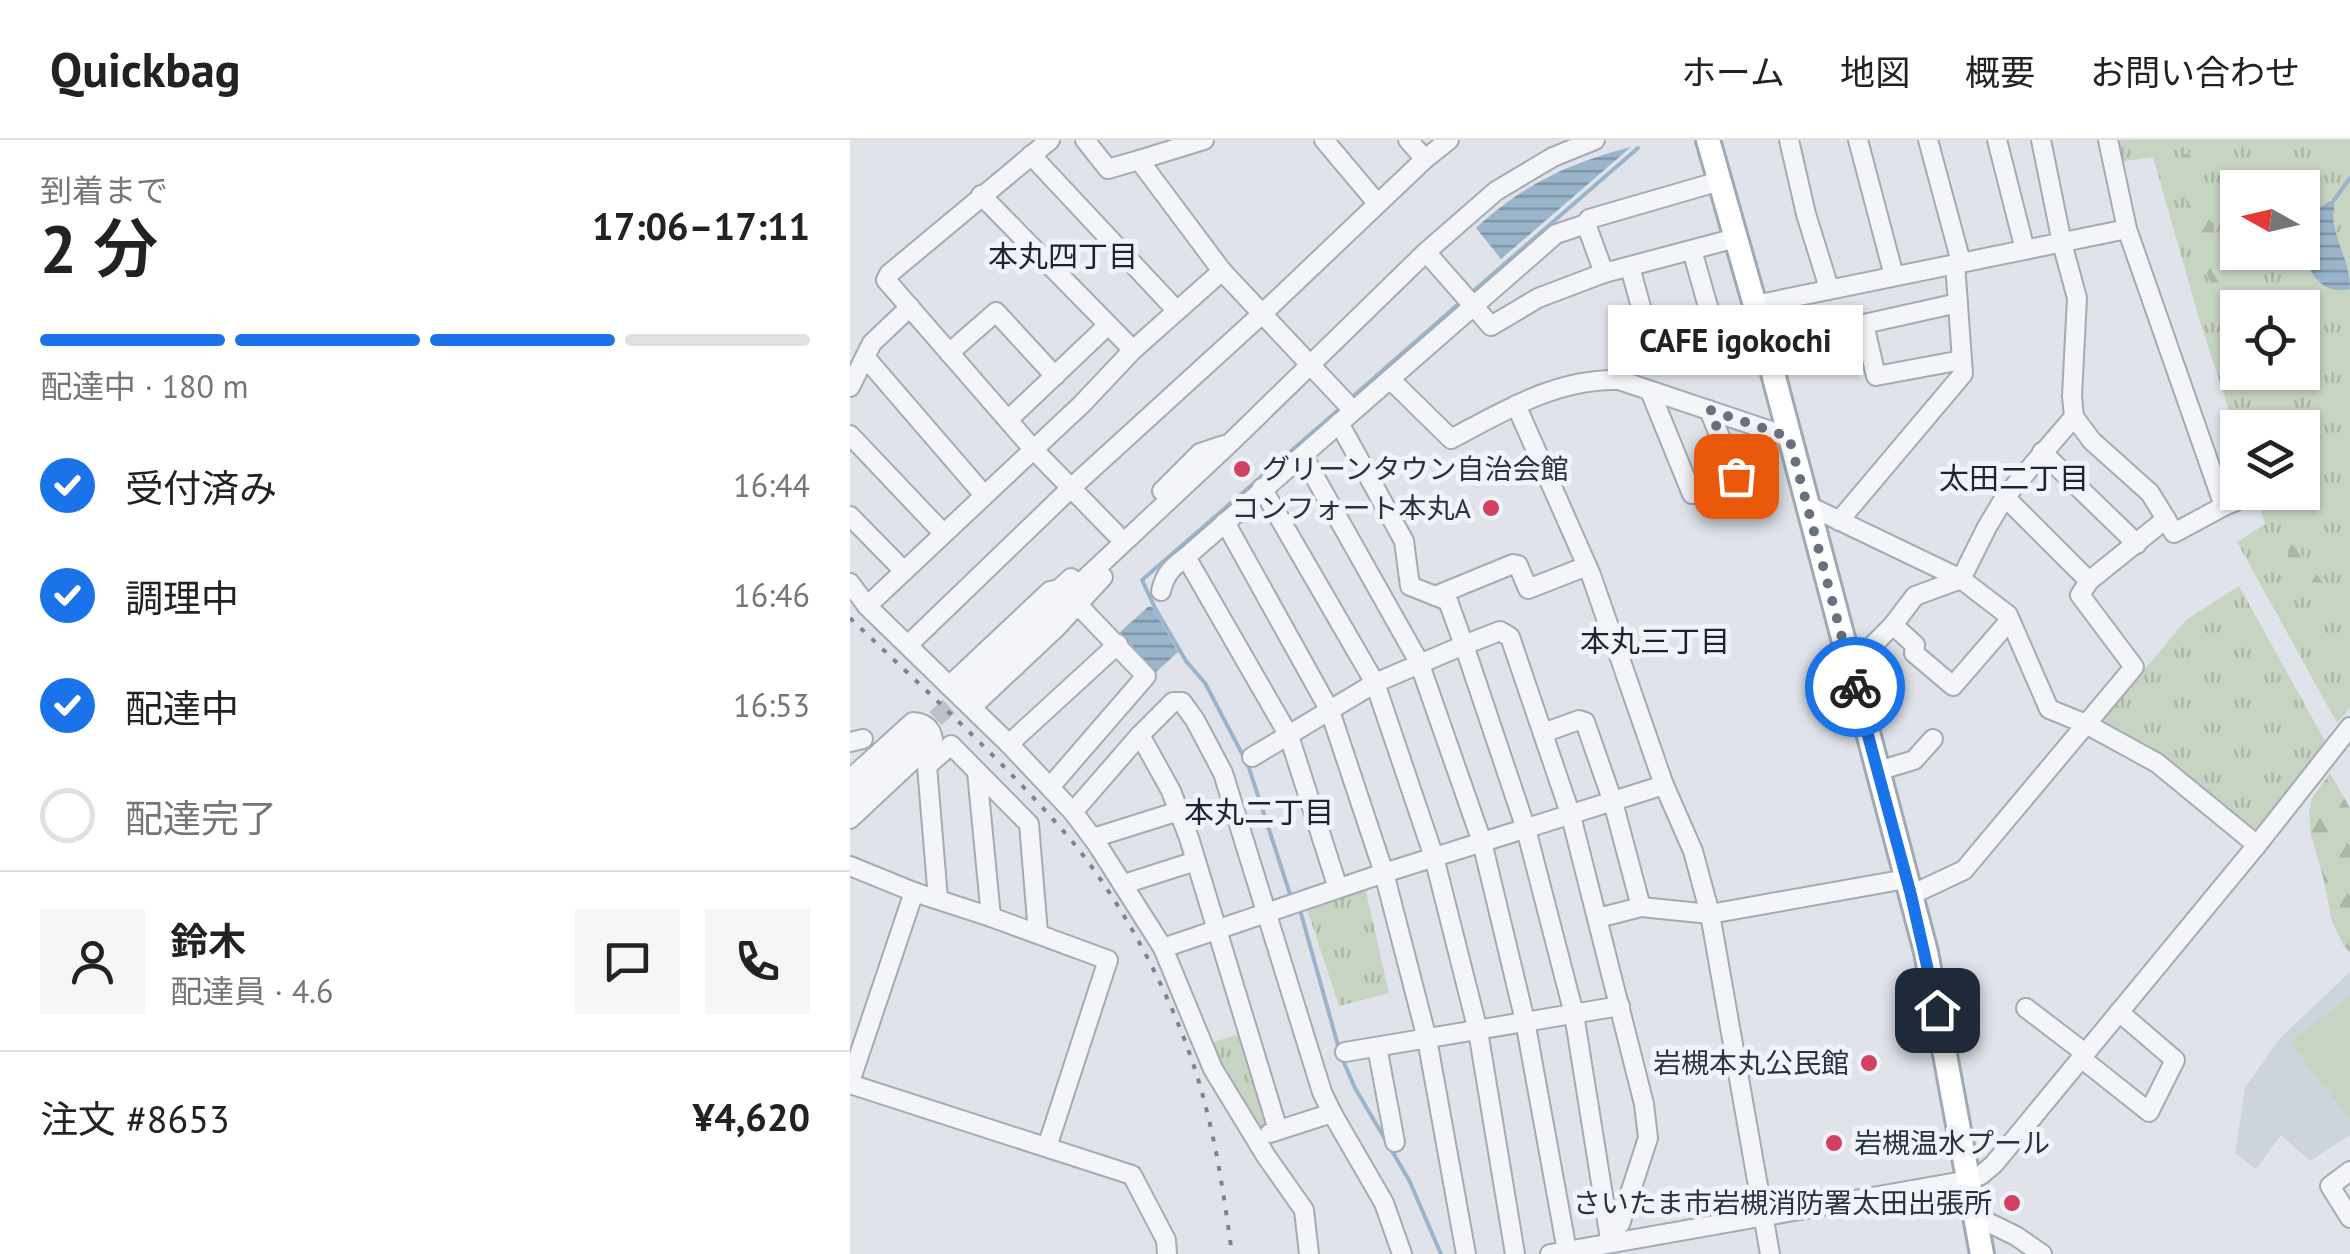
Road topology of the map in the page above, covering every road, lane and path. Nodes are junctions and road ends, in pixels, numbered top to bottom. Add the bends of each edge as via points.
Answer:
1 (1050, 140) edge
2 (1085, 140) edge
3 (1204, 140) edge
4 (1324, 140) edge
5 (1408, 140) edge
6 (1449, 140) edge
7 (1594, 140) edge
8 (1708, 140) edge
9 (1789, 140) edge
10 (1858, 140) edge
11 (1928, 140) edge
12 (1997, 140) edge
13 (2041, 140) edge
14 (2108, 140) edge
15 (1558, 146) edge
16 (1031, 155) junction
17 (1425, 159) junction
18 (1139, 160) junction
19 (1720, 180) junction
20 (982, 195) junction
21 (1378, 203) junction
22 (1586, 224) junction
23 (2128, 229) junction
24 (1736, 238) junction
25 (2062, 243) junction
26 (1692, 250) junction
27 (2025, 250) junction
28 (1426, 252) junction
29 (1958, 262) junction
30 (1630, 267) junction
31 (1222, 271) junction
32 (1604, 274) junction
33 (1894, 276) junction
34 (1829, 288) junction
35 (1468, 300) junction
36 (1958, 304) junction
37 (1756, 305) junction
38 (910, 307) junction
39 (1177, 311) junction
40 (1264, 313) junction
41 (1108, 325) junction
42 (1133, 350) junction
43 (950, 353) junction
44 (866, 357) junction
45 (1962, 360) junction
46 (1311, 363) junction
47 (1054, 376) junction
48 (1390, 379) junction
49 (850, 387) edge
50 (1650, 390) junction
51 (1348, 405) dead end
52 (1516, 405) junction
53 (1710, 410) junction
54 (2074, 417) junction
55 (1008, 420) junction
56 (1339, 423) junction
57 (850, 436) edge
58 (1789, 437) junction
59 (1234, 438) junction
60 (1033, 449) junction
61 (2042, 452) junction
62 (1303, 456) junction
63 (1072, 488) junction
64 (1262, 488) junction
65 (2220, 494) edge
66 (984, 496) junction
67 (2005, 497) junction
68 (1808, 506) junction
69 (2220, 508) edge
70 (850, 516) edge
71 (2166, 519) junction
72 (1839, 521) junction
73 (1225, 522) junction
74 (943, 533) junction
75 (1116, 534) junction
76 (2137, 544) junction
77 (1186, 557) junction
78 (1586, 566) junction
79 (904, 571) junction
80 (1961, 579) junction
81 (2089, 580) junction
82 (850, 583) edge
83 (1410, 586) junction
84 (1161, 591) dead end
85 (1435, 596) junction
86 (1384, 601) junction
87 (1078, 605) junction
88 (867, 606) junction
89 (2010, 620) junction
90 (1893, 624) junction
91 (1118, 644) junction
92 (1464, 645) junction
93 (908, 646) junction
94 (1845, 652) junction
95 (1419, 662) junction
96 (1375, 683) junction
97 (962, 695) junction
98 (1330, 711) junction
99 (2086, 724) junction
100 (2350, 727) edge
101 (1543, 733) junction
102 (1140, 735) junction
103 (1289, 736) junction
104 (916, 737) tunnel mouth
105 (1934, 739) dead end
106 (1010, 744) junction
107 (1252, 757) dead end
108 (1878, 770) junction
109 (977, 772) junction
110 (850, 779) edge
111 (1664, 784) junction
112 (1050, 787) junction
113 (850, 800) edge
114 (1613, 802) junction
115 (1179, 811) junction
116 (1073, 812) junction
117 (1571, 816) junction
118 (850, 819) edge
119 (1526, 829) junction
120 (1093, 838) junction
121 (1482, 842) junction
122 (2257, 845) junction
123 (1434, 857) junction
124 (1196, 861) junction
125 (850, 866) edge
126 (1384, 874) junction
127 (1124, 884) junction
128 (1909, 887) junction
129 (1338, 888) junction
130 (914, 892) junction
131 (938, 900) junction
132 (1641, 907) junction
133 (1266, 914) junction
134 (1710, 914) junction
135 (991, 917) junction
136 (1598, 918) junction
137 (1216, 929) junction
138 (1038, 934) junction
139 (1164, 948) junction
140 (1620, 1006) junction
141 (2026, 1008) dead end
142 (2118, 1012) junction
143 (1574, 1014) junction
144 (1526, 1021) junction
145 (1478, 1030) junction
146 (1427, 1039) junction
147 (1377, 1047) junction
148 (1344, 1052) dead end
149 (2083, 1055) junction
150 (850, 1083) edge
151 (1332, 1113) junction
152 (1278, 1130) junction
153 (1255, 1137) junction
154 (1395, 1142) dead end
155 (1047, 1147) junction
156 (2350, 1171) edge
157 (1969, 1180) junction
158 (1975, 1216) junction
159 (1764, 1217) junction
160 (2350, 1218) edge
161 (1610, 1244) edge
162 (1557, 1253) edge
163 (1167, 1254) edge
164 (1308, 1254) edge
165 (1402, 1254) edge
166 (1466, 1254) edge
167 (1515, 1254) edge
168 (1770, 1254) edge
169 (1982, 1254) edge
170 (2042, 1254) edge

1 - 16 street
2 - 18 street via 1108,168
3 - 18 street
4 - 21 street
5 - 17 street
6 - 17 street
7 - 15 street
8 - 19 main road
9 - 34 street
10 - 33 street
11 - 29 street
12 - 27 street
13 - 25 street
14 - 23 street
15 - 28 street
16 - 20 street
16 - 39 street
17 - 21 street
18 - 31 street
19 - 22 street
19 - 24 main road
20 - 38 street via 889,274 886,280
20 - 41 street
21 - 40 street
22 - 32 street
22 - 35 street via 1556,234
23 - 25 street
23 - 65 street
24 - 26 street
24 - 37 main road
25 - 27 street
25 - 54 street via 2076,298
26 - 30 street
26 - 30 street via 1718,342 1712,350 1647,329
27 - 29 street
28 - 35 street
28 - 46 street
29 - 33 street
29 - 36 street
30 - 32 street
31 - 39 street
31 - 40 street
32 - 35 street via 1538,298 1491,326
33 - 34 street
34 - 37 street
35 - 48 street
36 - 45 street
36 - 45 street via 1864,324 1876,376
37 - 58 main road
38 - 43 street
38 - 44 street
39 - 42 street
40 - 46 street
40 - 63 street
41 - 42 street
41 - 47 street
42 - 60 street
43 - 47 street via 996,312
43 - 55 street
44 - 49 street
44 - 66 street
45 - 72 street via 1963,374
46 - 51 street
46 - 59 street
47 - 55 street
48 - 52 street via 1451,439
48 - 56 street
50 - 52 street via 1619,380 1588,381
50 - 53 street
50 - 53 street via 1692,494 1736,476
52 - 78 street
53 - 58 street
54 - 61 street
54 - 71 street via 2150,493
55 - 60 street
56 - 62 street
56 - 83 street via 1404,541
57 - 74 street
58 - 68 main road
59 - 75 street via 1200,453
59 - 87 street via 1212,472
59 - 97 street
60 - 63 street
60 - 66 street
61 - 67 street
61 - 76 street
62 - 64 street
62 - 86 street
63 - 75 street
63 - 93 street
64 - 73 street
64 - 96 street
66 - 74 street
67 - 80 street
67 - 81 street
68 - 72 street
68 - 94 main road
69 - 71 street via 2174,533
70 - 79 street
71 - 76 street
72 - 80 street
73 - 77 street
73 - 98 street
74 - 79 street
75 - 97 street via 1050,591
76 - 81 street
77 - 84 street via 1172,567
77 - 103 street
78 - 85 street via 1528,589 1513,564
78 - 111 street
79 - 88 street
80 - 89 street
80 - 90 street via 1915,596
81 - 99 street via 2080,596 2134,666
82 - 88 street
83 - 85 street
83 - 86 street
85 - 92 street via 1448,601
86 - 95 street
87 - 91 street
87 - 97 street
88 - 93 street
89 - 90 street via 1954,686 1914,653 1915,645
89 - 99 street via 2049,710
90 - 94 street via 1864,653
91 - 106 street
91 - 112 street via 1146,676
92 - 95 street
92 - 101 street via 1500,631 1510,637
92 - 119 street
93 - 97 street
94 - 108 main road
95 - 96 street
95 - 121 street
96 - 98 street
96 - 123 street
97 - 106 street
98 - 103 street
98 - 126 street
99 - 122 street via 2157,763
99 - 128 street via 1964,870
100 - 122 street
101 - 114 street via 1585,722
101 - 117 street
102 - 115 street
102 - 116 street
102 - 133 street via 1173,702 1182,702 1195,720 1222,773
103 - 107 street
103 - 129 street
104 - 113 street
105 - 108 street via 1914,760
106 - 112 street
108 - 128 main road
109 - 131 street via 950,745 927,766
109 - 135 street
109 - 138 street via 1029,824
110 - 118 street via 913,722 932,732 928,746
111 - 114 street
111 - 134 street
112 - 116 street
114 - 117 street
114 - 132 street
115 - 120 street
115 - 124 street
116 - 120 street
117 - 119 street
117 - 136 street
119 - 121 street
119 - 143 street
120 - 127 street
121 - 123 street
121 - 144 street
122 - 142 street
123 - 126 street
123 - 145 street
124 - 127 street
124 - 137 street
125 - 130 street
126 - 129 street
126 - 146 street
127 - 139 street
128 - 134 street
128 - 157 main road
129 - 133 street
130 - 131 street
130 - 150 street
131 - 135 street
132 - 134 street
132 - 136 street
133 - 137 street
133 - 151 street
134 - 159 street
135 - 138 street
136 - 140 street
137 - 139 street
137 - 152 street
138 - 155 street via 1108,960
139 - 153 street via 1212,1070
140 - 143 street
140 - 161 street via 1648,1138
141 - 149 street
142 - 149 street
142 - 149 street via 2174,1060 2149,1112
143 - 144 street
143 - 161 street
144 - 145 street
144 - 162 street
145 - 146 street
145 - 167 street
146 - 147 street
146 - 166 street
147 - 148 street
147 - 154 street
149 - 157 street via 1994,1164
150 - 155 street
151 - 152 street
151 - 165 street via 1384,1203
152 - 153 street
153 - 164 street via 1304,1210
155 - 163 street via 1132,1175
156 - 160 street via 2330,1186
157 - 158 main road
157 - 159 street
158 - 169 main road
158 - 170 street
159 - 161 street
159 - 168 street
161 - 162 street

